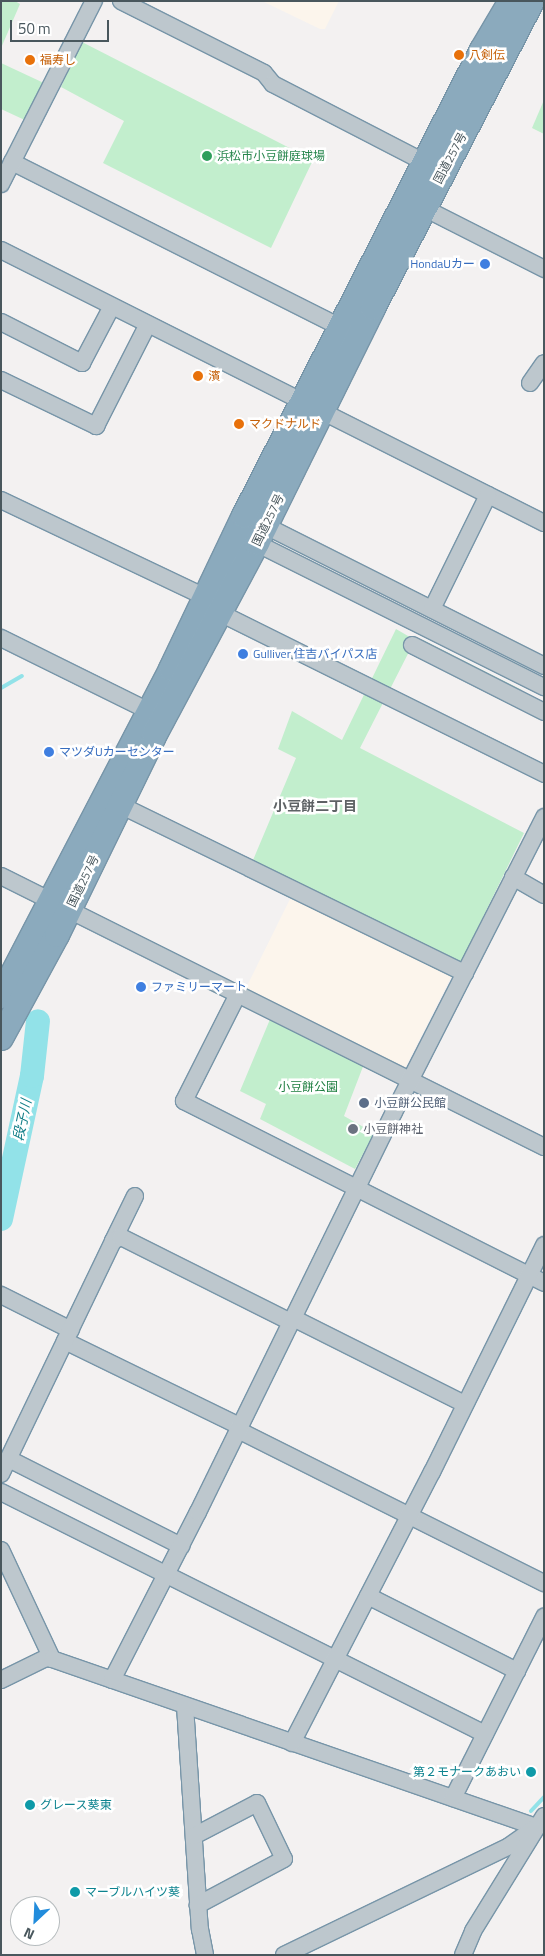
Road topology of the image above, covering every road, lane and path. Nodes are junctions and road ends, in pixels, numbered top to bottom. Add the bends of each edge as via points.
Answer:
1 (94, 1) edge
2 (121, 1) edge
3 (511, 1) edge
4 (532, 1) edge
5 (12, 162) junction
6 (426, 163) junction
7 (1, 184) edge
8 (424, 208) junction
9 (1, 250) edge
10 (544, 269) edge
11 (112, 306) junction
12 (1, 322) edge
13 (148, 324) junction
14 (340, 327) junction
15 (544, 363) edge
16 (1, 380) edge
17 (530, 382) dead end
18 (312, 406) junction
19 (488, 495) junction
20 (1, 500) edge
21 (544, 523) edge
22 (236, 533) junction
23 (261, 535) junction
24 (213, 605) junction
25 (432, 609) junction
26 (1, 638) edge
27 (412, 645) dead end
28 (543, 664) edge
29 (544, 687) edge
30 (149, 711) junction
31 (544, 712) edge
32 (544, 774) edge
33 (120, 805) junction
34 (544, 817) edge
35 (1, 876) edge
36 (512, 877) junction
37 (544, 895) edge
38 (60, 905) junction
39 (465, 973) junction
40 (238, 994) junction
41 (1, 996) edge
42 (1, 1038) edge
43 (410, 1080) junction
44 (544, 1148) edge
45 (357, 1187) junction
46 (135, 1196) dead end
47 (113, 1241) junction
48 (544, 1245) edge
49 (528, 1275) junction
50 (544, 1283) edge
51 (1, 1295) edge
52 (292, 1320) junction
53 (68, 1335) junction
54 (465, 1404) junction
55 (239, 1428) junction
56 (9, 1459) junction
57 (1, 1474) edge
58 (1, 1492) edge
59 (409, 1515) junction
60 (181, 1546) junction
61 (1, 1550) edge
62 (167, 1574) junction
63 (544, 1583) edge
64 (368, 1596) junction
65 (544, 1617) edge
66 (538, 1641) edge
67 (336, 1658) junction
68 (52, 1659) junction
69 (517, 1671) junction
70 (1, 1680) edge
71 (112, 1680) junction
72 (185, 1706) junction
73 (485, 1734) junction
74 (292, 1743) junction
75 (454, 1798) junction
76 (540, 1822) edge
77 (194, 1836) junction
78 (198, 1905) junction
79 (205, 1955) edge
80 (284, 1955) edge
81 (462, 1955) edge

1 - 5 street
2 - 6 street via 264,73 273,84
3 - 6 highway, 国道257号 via 482,50
4 - 8 highway, 国道257号
5 - 7 street
5 - 14 street
6 - 14 highway, 国道257号
8 - 10 street
8 - 18 highway, 国道257号
9 - 11 street
11 - 12 street via 82,364
11 - 13 street
13 - 16 street via 96,426
13 - 18 street
14 - 18 highway, 国道257号
15 - 17 street
18 - 19 street
18 - 22 highway, 国道257号
18 - 23 highway, 国道257号
19 - 21 street
19 - 25 street
20 - 24 street
22 - 23 street
22 - 24 highway, 国道257号
23 - 24 highway, 国道257号
23 - 25 street
23 - 29 street
24 - 30 highway, 国道257号
24 - 32 street
24 - 33 highway, 国道257号
25 - 28 street
26 - 30 street
27 - 31 street
30 - 38 highway, 国道257号
33 - 38 highway, 国道257号
33 - 39 street
34 - 36 street
35 - 38 street
36 - 37 street
36 - 39 street
38 - 40 street
38 - 41 highway, 国道257号
38 - 42 highway, 国道257号
39 - 43 street
40 - 43 street
40 - 45 street via 184,1101
43 - 44 street
43 - 45 street
45 - 49 street
45 - 52 street
46 - 47 street
47 - 52 street via 122,1237
47 - 53 street
48 - 49 street
49 - 50 street
49 - 54 street
51 - 53 street
52 - 54 street
52 - 55 street
53 - 55 street
53 - 56 street
54 - 59 street
55 - 59 street
55 - 60 street
56 - 57 street
56 - 60 street
58 - 62 street
59 - 63 street
59 - 64 street
60 - 62 street
61 - 68 street
62 - 67 street
62 - 71 street
64 - 67 street
64 - 69 street
65 - 66 street
66 - 69 street
67 - 73 street
67 - 74 street
68 - 70 street via 46,1658
68 - 71 street
69 - 73 street
71 - 72 street
72 - 74 street
72 - 77 street
73 - 75 street
74 - 75 street
75 - 76 street
76 - 80 street via 509,1846
76 - 81 street via 473,1931
77 - 78 street
77 - 78 street via 257,1803 284,1859
78 - 79 street

